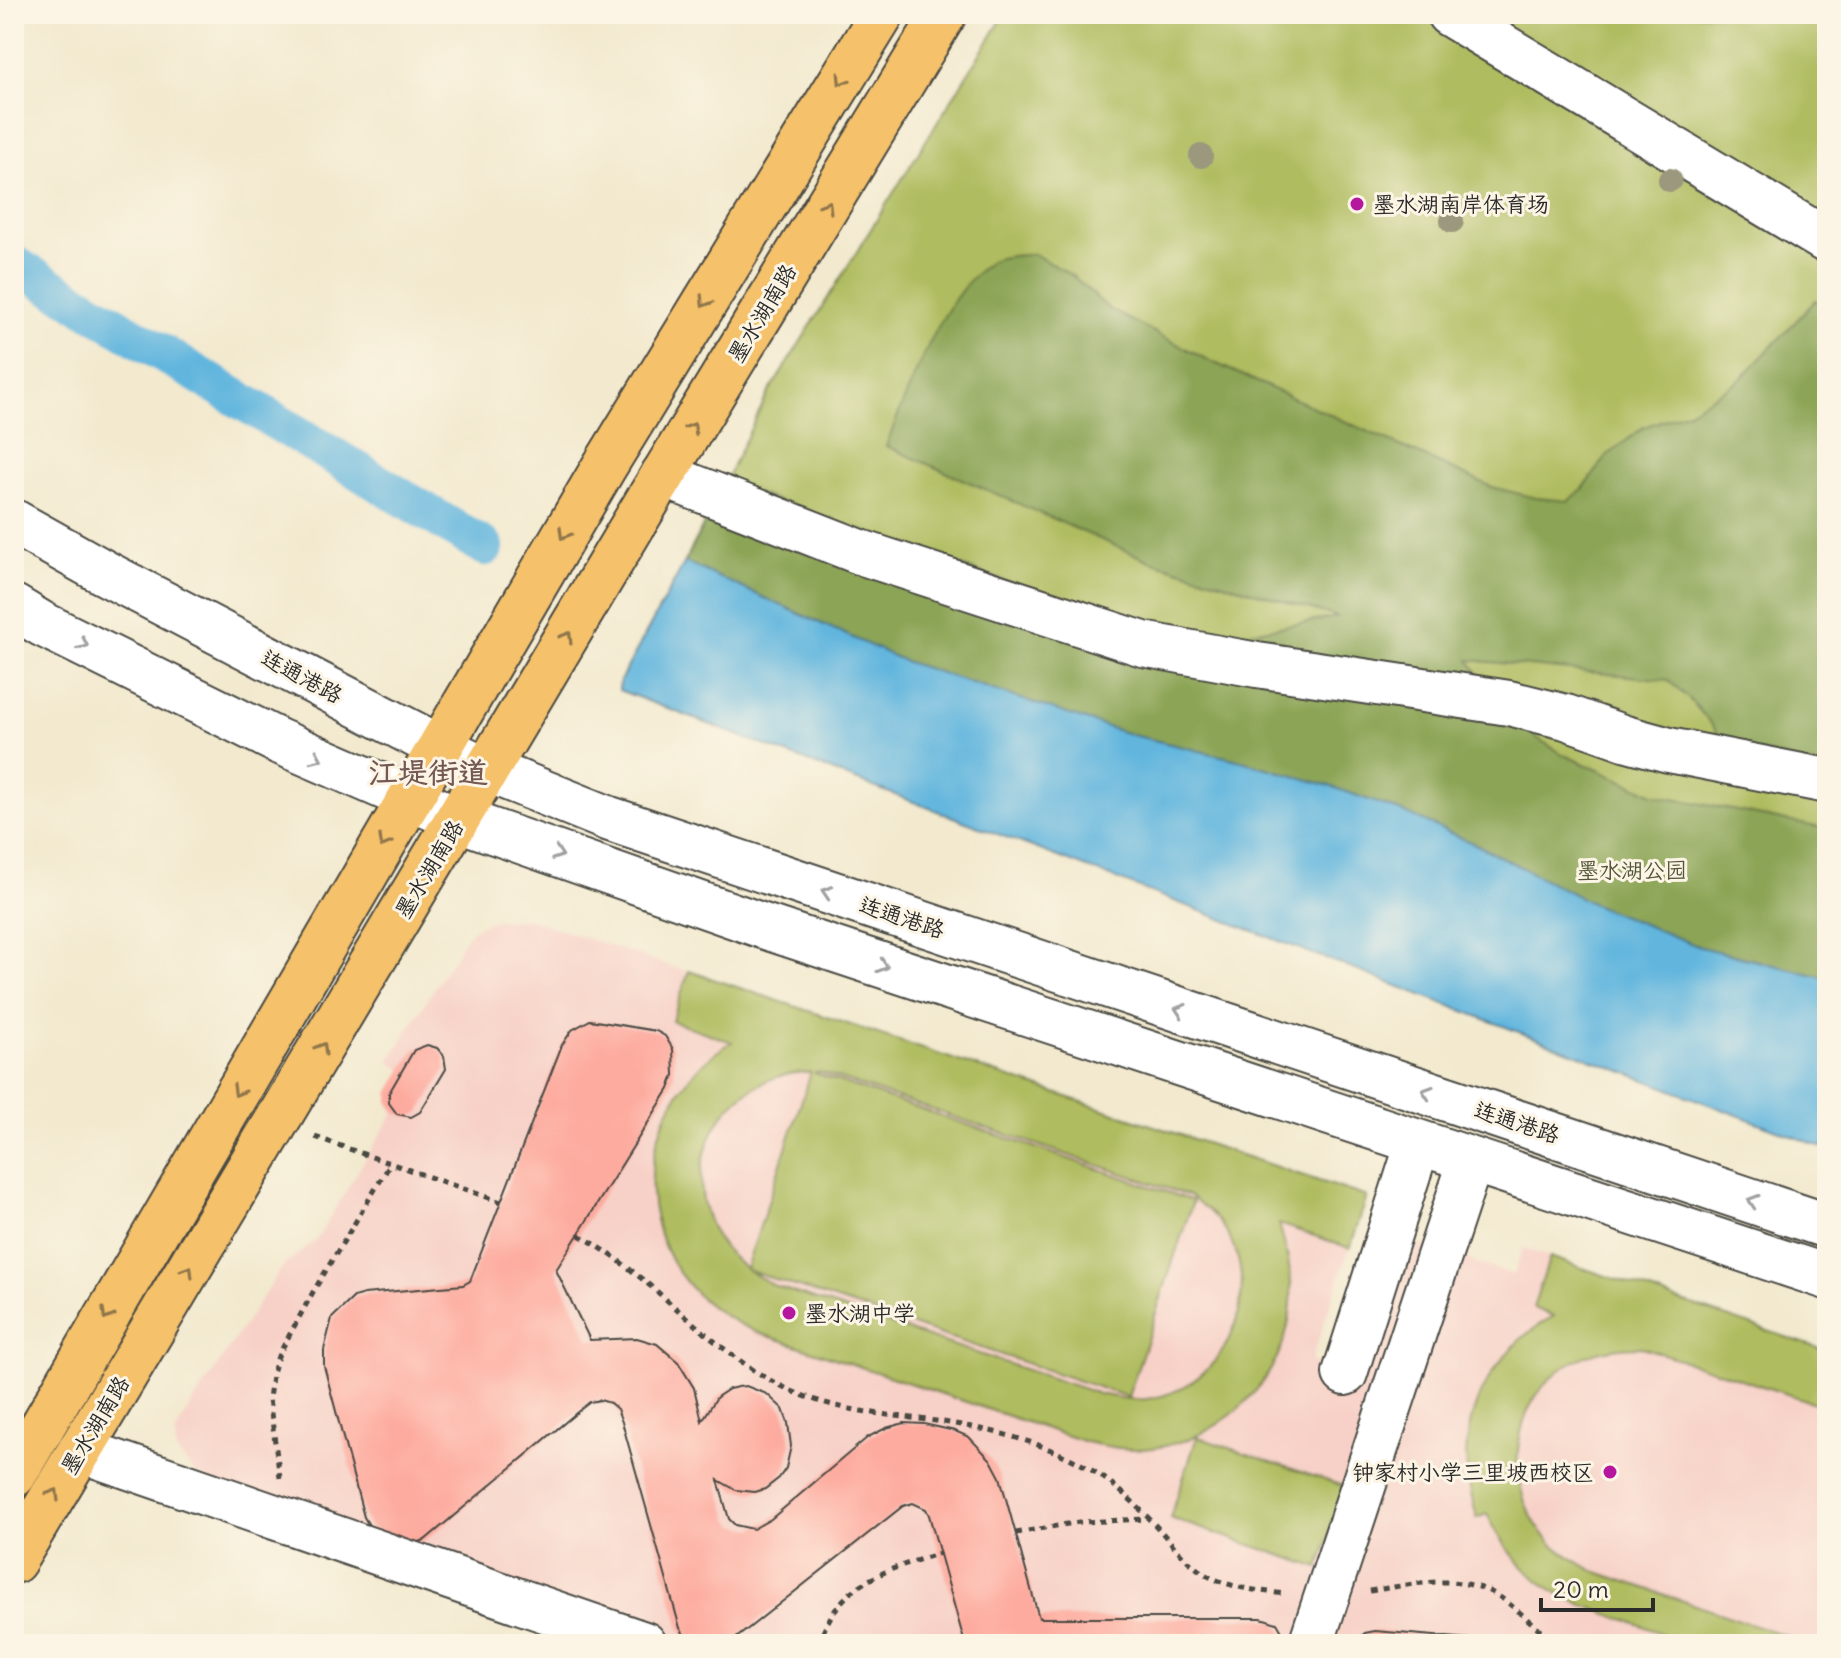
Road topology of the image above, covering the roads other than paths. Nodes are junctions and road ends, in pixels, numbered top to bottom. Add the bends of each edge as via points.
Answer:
1 (882, 14) edge
2 (944, 14) edge
3 (1449, 14) edge
4 (1827, 241) edge
5 (657, 485) junction
6 (14, 522) edge
7 (14, 607) edge
8 (439, 747) junction
9 (488, 770) junction
10 (1827, 781) edge
11 (409, 798) junction
12 (458, 819) junction
13 (1418, 1143) junction
14 (1471, 1160) junction
15 (1827, 1226) edge
16 (1827, 1277) edge
17 (1345, 1373) dead end
18 (80, 1450) junction
19 (14, 1475) edge
20 (14, 1561) edge
21 (644, 1644) edge
22 (1311, 1644) edge

1 -> 8 main road, 墨水湖南路
5 -> 2 main road, 墨水湖南路
3 - 4 street
9 -> 5 main road, 墨水湖南路
5 - 10 street via 1143,644 1509,703 1669,750
6 - 8 street, 连通港路
7 -> 11 street via 278,741
8 - 9 street, 连通港路
8 - 11 main road, 墨水湖南路
9 - 12 main road, 墨水湖南路
15 -> 9 street, 连通港路 via 607,818
11 - 12 street
11 -> 19 main road, 墨水湖南路
12 -> 13 street
18 -> 12 main road, 墨水湖南路
13 - 14 street
13 - 17 street
14 - 16 street
14 - 22 street
20 -> 18 main road, 墨水湖南路
18 - 21 street

